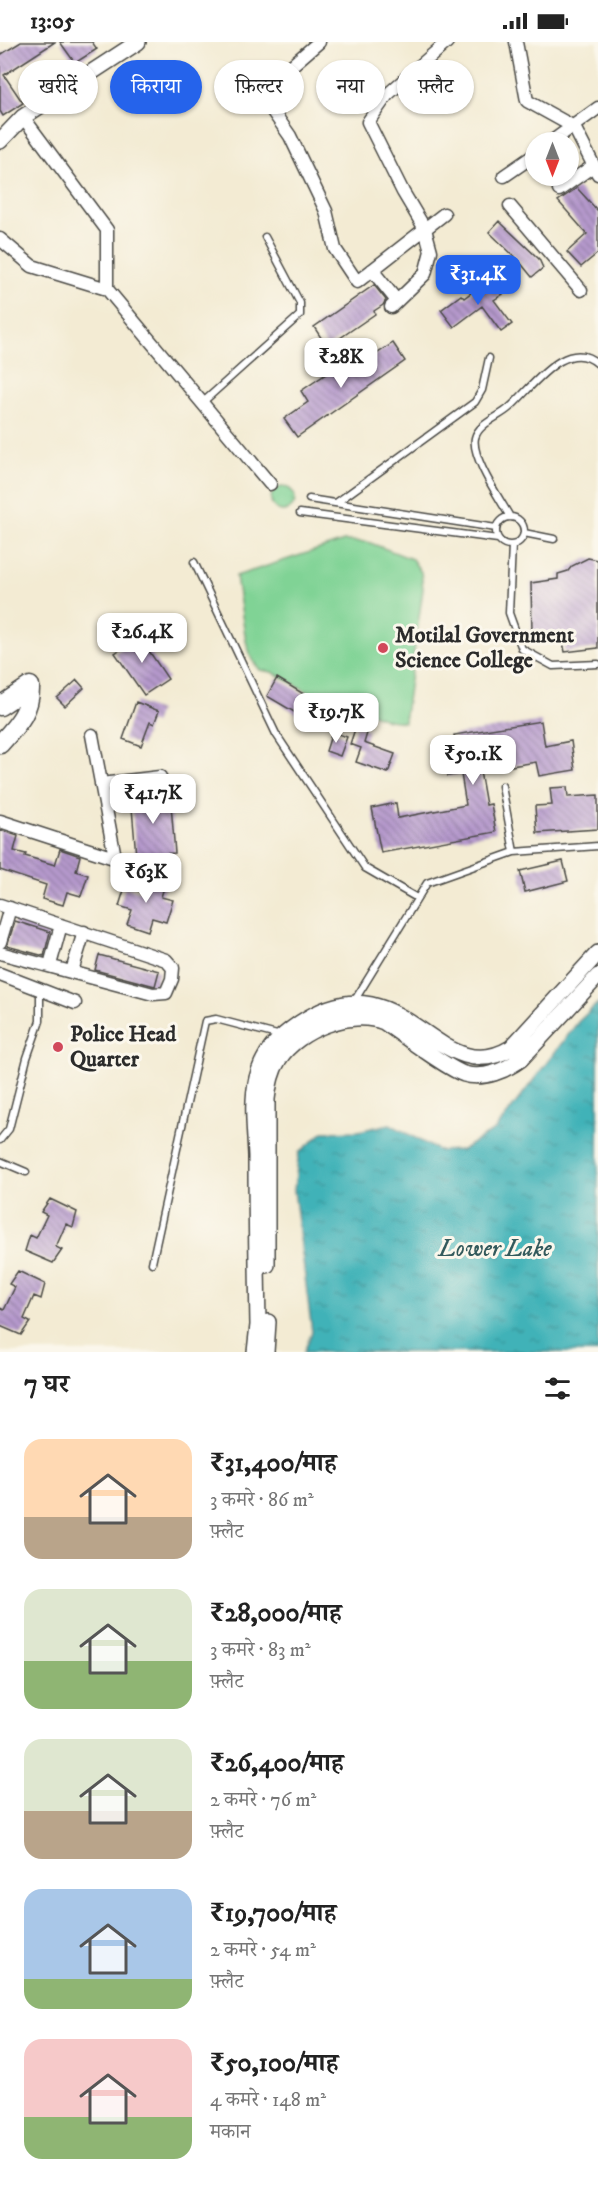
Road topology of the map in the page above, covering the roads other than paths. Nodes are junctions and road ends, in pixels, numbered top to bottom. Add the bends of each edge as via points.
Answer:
1 (138, 42) edge
2 (318, 42) edge
3 (447, 42) edge
4 (516, 42) edge
5 (598, 108) edge
6 (23, 117) junction
7 (574, 127) junction
8 (566, 132) edge
9 (2, 136) edge
10 (525, 162) edge
11 (596, 170) edge
12 (504, 176) dead end
13 (559, 190) dead end
14 (510, 206) dead end
15 (444, 214) dead end
16 (425, 229) junction
17 (265, 237) dead end
18 (0, 239) edge
19 (372, 270) junction
20 (107, 289) junction
21 (581, 290) dead end
22 (489, 358) dead end
23 (598, 364) edge
24 (202, 403) junction
25 (270, 484) dead end
26 (309, 499) dead end
27 (336, 503) junction
28 (300, 513) dead end
29 (510, 517) junction
30 (496, 528) junction
31 (524, 533) junction
32 (554, 538) dead end
33 (498, 539) junction
34 (512, 545) junction
35 (194, 562) dead end
36 (598, 664) edge
37 (30, 686) junction
38 (0, 705) edge
39 (0, 726) edge
40 (92, 735) dead end
41 (0, 744) edge
42 (160, 777) dead end
43 (101, 784) junction
44 (502, 786) dead end
45 (0, 821) edge
46 (598, 846) edge
47 (514, 852) junction
48 (115, 857) junction
49 (157, 872) dead end
50 (417, 898) junction
51 (5, 906) edge
52 (61, 925) junction
53 (84, 932) junction
54 (0, 942) edge
55 (598, 953) edge
56 (0, 954) edge
57 (50, 965) junction
58 (72, 972) junction
59 (0, 974) edge
60 (598, 975) edge
61 (40, 989) junction
62 (75, 1003) dead end
63 (353, 1003) junction
64 (281, 1036) junction
65 (300, 1040) junction
66 (0, 1140) edge
67 (0, 1161) edge
68 (26, 1172) dead end
69 (152, 1263) dead end
70 (255, 1352) edge
71 (266, 1352) edge

1 - 6 street
2 - 19 street via 260,93 290,136 326,211 335,249 357,282
3 - 16 street via 387,96 368,122
4 - 7 street via 527,101
5 - 7 street
6 - 9 street
6 - 20 street via 107,230
7 - 8 street
7 - 11 street
10 - 12 street
11 - 13 street
14 - 21 street
15 - 16 street
16 - 19 street
16 - 19 street via 431,251 425,274 394,304
17 - 24 lane via 300,303 300,315
18 - 20 street via 32,266
20 - 24 street
22 - 27 lane via 482,390 475,402
23 - 29 lane via 576,356 556,364 529,385 509,408 479,429 475,437 478,458
24 - 25 street
26 - 27 lane
27 - 30 lane
28 - 33 lane
29 - 30 lane via 501,520
29 - 31 lane via 522,524
30 - 33 lane
31 - 32 lane
31 - 34 lane
33 - 34 lane
34 - 36 lane via 509,613 522,649 553,666
35 - 50 lane via 276,734 365,868
37 - 38 main road
37 - 39 main road via 17,709
37 - 41 main road via 31,701 23,718
40 - 43 street
42 - 43 street
43 - 48 street
44 - 47 lane
45 - 48 street
46 - 47 lane
47 - 50 lane via 427,883
48 - 49 street
50 - 63 lane
51 - 52 street
51 - 54 street
52 - 53 street
52 - 57 street
53 - 58 street
53 - 58 street via 166,960 173,968 172,979 165,993 153,994
55 - 63 street via 511,1048 496,1057 480,1059 450,1050 393,1011
56 - 57 street
57 - 58 street
59 - 61 street
60 - 65 street via 521,1059 486,1075 464,1074 373,1018 348,1017
61 - 62 street
61 - 66 lane via 40,1021 9,1130
63 - 64 street via 311,1016
64 - 65 lane
64 - 69 lane via 216,1019 205,1021
64 - 70 street via 267,1050 255,1092
65 - 71 street via 280,1058 270,1077 267,1099
67 - 68 lane

